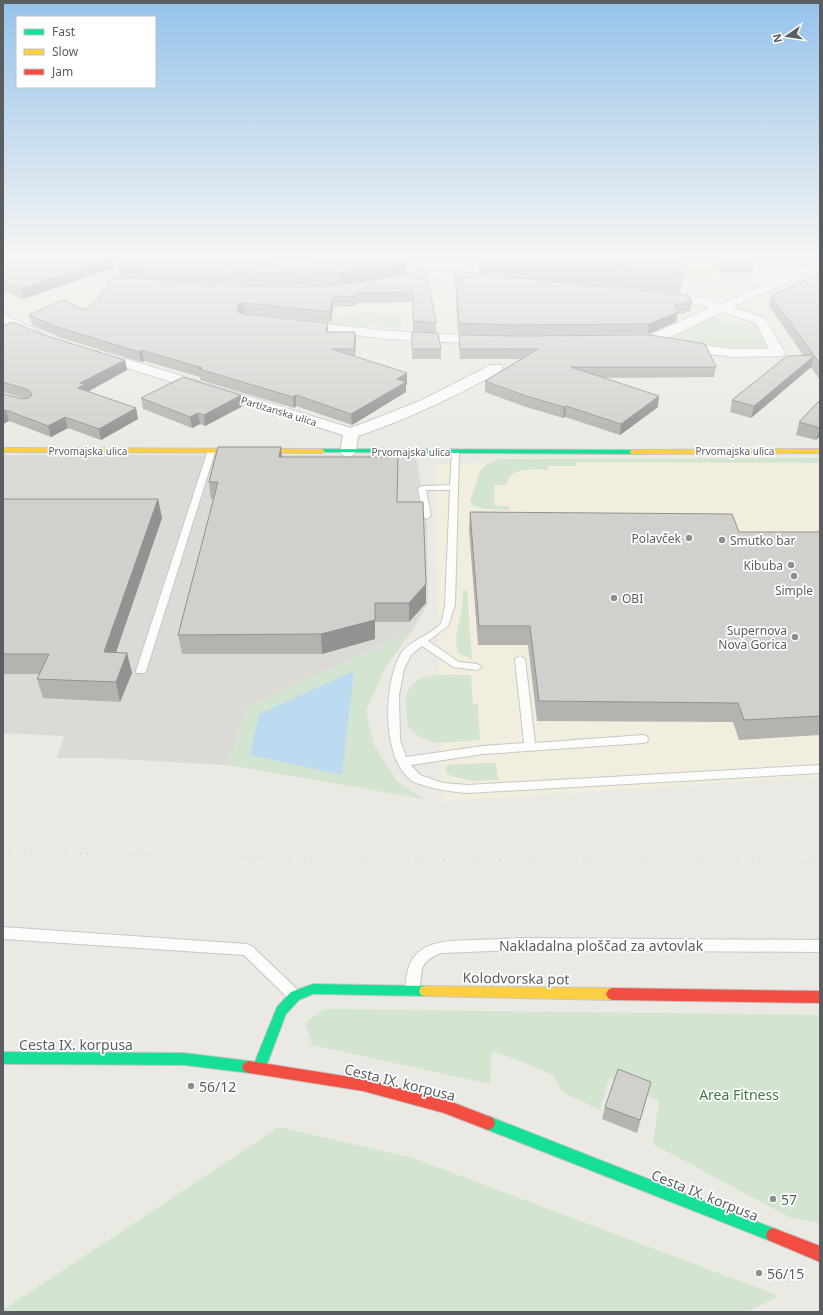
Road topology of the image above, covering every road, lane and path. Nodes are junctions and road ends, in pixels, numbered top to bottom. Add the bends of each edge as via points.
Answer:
1 (7, 320) edge
2 (694, 320) edge
3 (759, 320) edge
4 (288, 323) edge
5 (49, 340) edge
6 (496, 340) edge
7 (650, 340) junction
8 (617, 341) edge
9 (84, 351) edge
10 (496, 368) dead end
11 (351, 433) junction
12 (3, 450) edge
13 (820, 451) edge
14 (210, 452) junction
15 (348, 452) junction
16 (455, 452) junction
17 (454, 487) junction
18 (427, 516) dead end
19 (421, 641) junction
20 (520, 659) dead end
21 (477, 668) dead end
22 (142, 671) dead end
23 (643, 739) dead end
24 (530, 747) junction
25 (402, 762) junction
26 (820, 769) edge
27 (3, 933) edge
28 (820, 946) edge
29 (412, 990) junction
30 (295, 996) junction
31 (820, 996) edge
32 (3, 1058) edge
33 (259, 1068) junction
34 (820, 1254) edge

1 - 5 street
2 - 7 street
3 - 7 street via 778,353 720,352
4 - 6 street via 388,335
7 - 8 street
9 - 11 street, Partizanska ulica
10 - 11 street via 442,397 380,424
11 - 15 street
12 - 14 street, Prvomajska ulica
13 - 16 street, Prvomajska ulica
14 - 15 street, Prvomajska ulica
14 - 22 lane
15 - 16 street, Prvomajska ulica
16 - 17 lane
17 - 18 lane via 422,488
17 - 19 lane via 450,605 445,624
19 - 21 lane via 457,665
19 - 25 lane via 408,653 399,669 394,695 395,740
20 - 24 lane
23 - 24 lane
24 - 25 lane via 483,750
25 - 26 lane via 416,778 442,787 468,789
27 - 30 lane via 247,950
28 - 29 lane, Nakladalna ploščad za avtovlak via 519,944 440,947 421,956 416,963
29 - 30 street, Kolodvorska pot via 313,989
29 - 31 street, Kolodvorska pot
30 - 33 street, Kolodvorska pot via 281,1011
32 - 33 street, Cesta IX. korpusa via 184,1059
33 - 34 street, Cesta IX. korpusa via 363,1085 444,1106

